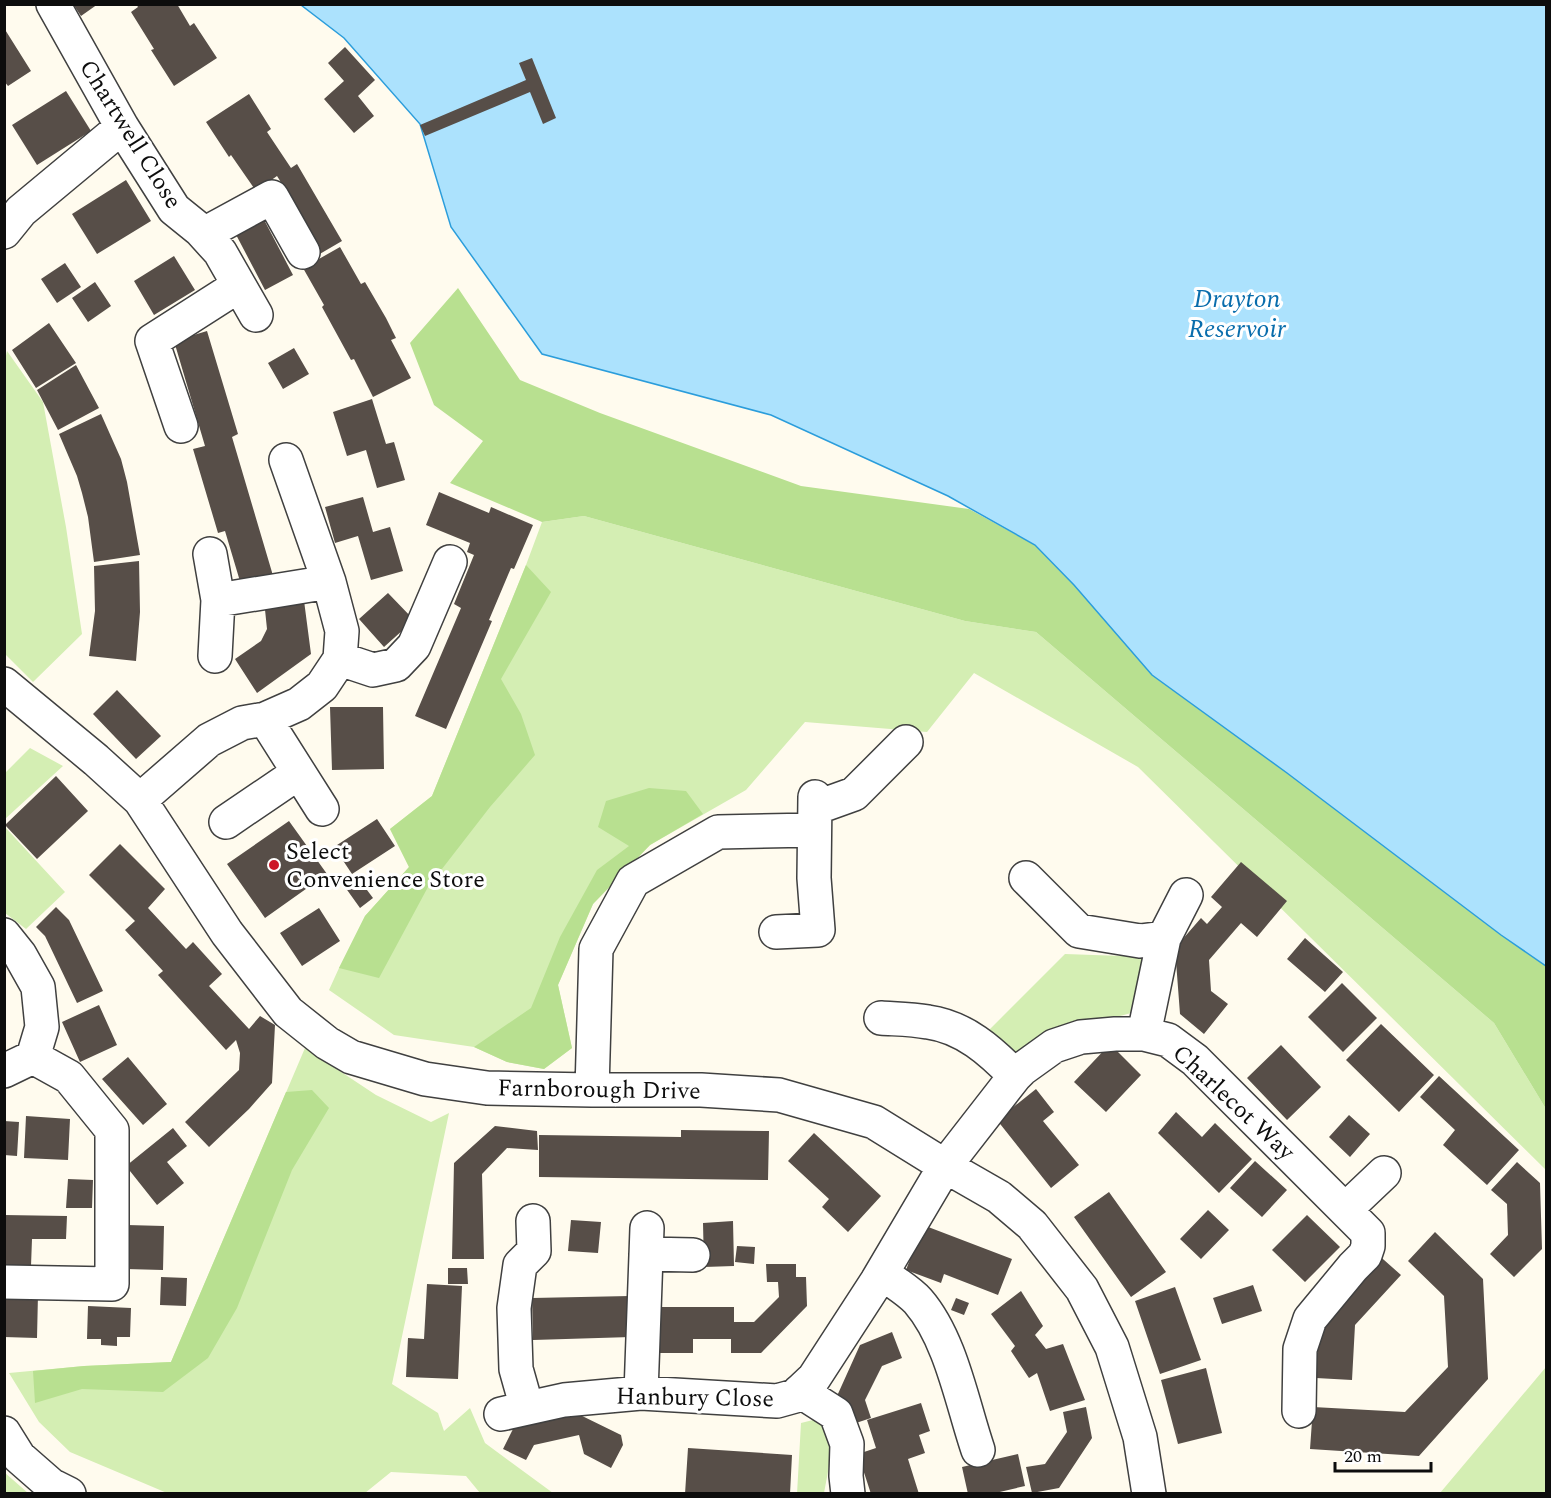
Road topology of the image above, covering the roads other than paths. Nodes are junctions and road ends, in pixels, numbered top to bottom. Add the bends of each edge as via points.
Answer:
1 (53, 4) edge
2 (123, 127) junction
3 (4, 232) edge
4 (204, 234) junction
5 (303, 252) dead end
6 (238, 286) junction
7 (256, 315) dead end
8 (181, 426) dead end
9 (286, 460) dead end
10 (210, 554) dead end
11 (450, 562) dead end
12 (329, 582) junction
13 (218, 600) junction
14 (214, 656) dead end
15 (340, 659) junction
16 (4, 684) edge
17 (265, 719) junction
18 (906, 742) dead end
19 (298, 773) junction
20 (140, 800) junction
21 (322, 809) dead end
22 (815, 812) junction
23 (226, 822) dead end
24 (1026, 878) dead end
25 (1186, 895) dead end
26 (776, 932) dead end
27 (4, 934) edge
28 (1164, 938) junction
29 (880, 1018) dead end
30 (1144, 1034) junction
31 (19, 1064) edge
32 (1015, 1076) junction
33 (592, 1090) junction
34 (945, 1166) junction
35 (1384, 1173) dead end
36 (1345, 1210) junction
37 (533, 1221) dead end
38 (693, 1255) dead end
39 (882, 1273) junction
40 (4, 1282) edge
41 (800, 1391) junction
42 (641, 1393) junction
43 (1299, 1412) dead end
44 (4, 1433) edge
45 (978, 1450) dead end
46 (69, 1494) edge
47 (849, 1494) edge
48 (1149, 1494) edge

1 - 2 street, Chartwell Close
2 - 3 street via 21,211
2 - 4 street, Chartwell Close via 174,209
4 - 5 street via 272,197
4 - 6 street, Chartwell Close via 220,252
6 - 7 street, Chartwell Close
6 - 8 street via 152,341
9 - 12 street
10 - 13 street
11 - 15 street via 414,646 396,665 373,670
12 - 13 street
12 - 15 street via 342,631
13 - 14 street
15 - 17 street via 322,686 299,704
16 - 20 street, Farnborough Drive
17 - 19 street
17 - 20 street via 242,723 209,740
18 - 22 street via 854,794
19 - 21 street
19 - 23 street
20 - 33 street, Farnborough Drive via 227,933 288,1012 327,1043 351,1057 425,1079 487,1088
22 - 26 street via 818,930
22 - 33 street via 718,831 633,881 596,949
24 - 28 street via 1079,931 1140,941
25 - 28 street
27 - 31 street via 38,987 42,1027
28 - 30 street
29 - 32 street via 930,1022 961,1032 993,1053
30 - 32 street, Charlecot Way via 1081,1037 1054,1046
30 - 36 street, Charlecot Way via 1168,1040 1195,1060
31 - 40 street via 69,1077 112,1130 112,1284
32 - 34 street, Charlecot Way
33 - 34 street, Farnborough Drive via 779,1095 874,1122
34 - 39 street, Hanbury Close
34 - 48 street, Farnborough Drive via 999,1197 1032,1225 1082,1289 1112,1347 1140,1437
35 - 36 street
36 - 43 street, Charlecot Way via 1368,1233 1368,1246 1365,1255 1310,1319 1300,1349
37 - 42 street, Hanbury Close via 534,1251 520,1265 514,1308 514,1411 564,1400
38 - 42 street via 646,1241
39 - 41 street, Hanbury Close via 814,1378
39 - 45 street via 917,1300 940,1333
41 - 42 street, Hanbury Close via 777,1401
41 - 47 street via 836,1414 847,1444
44 - 46 street via 19,1457 51,1485

